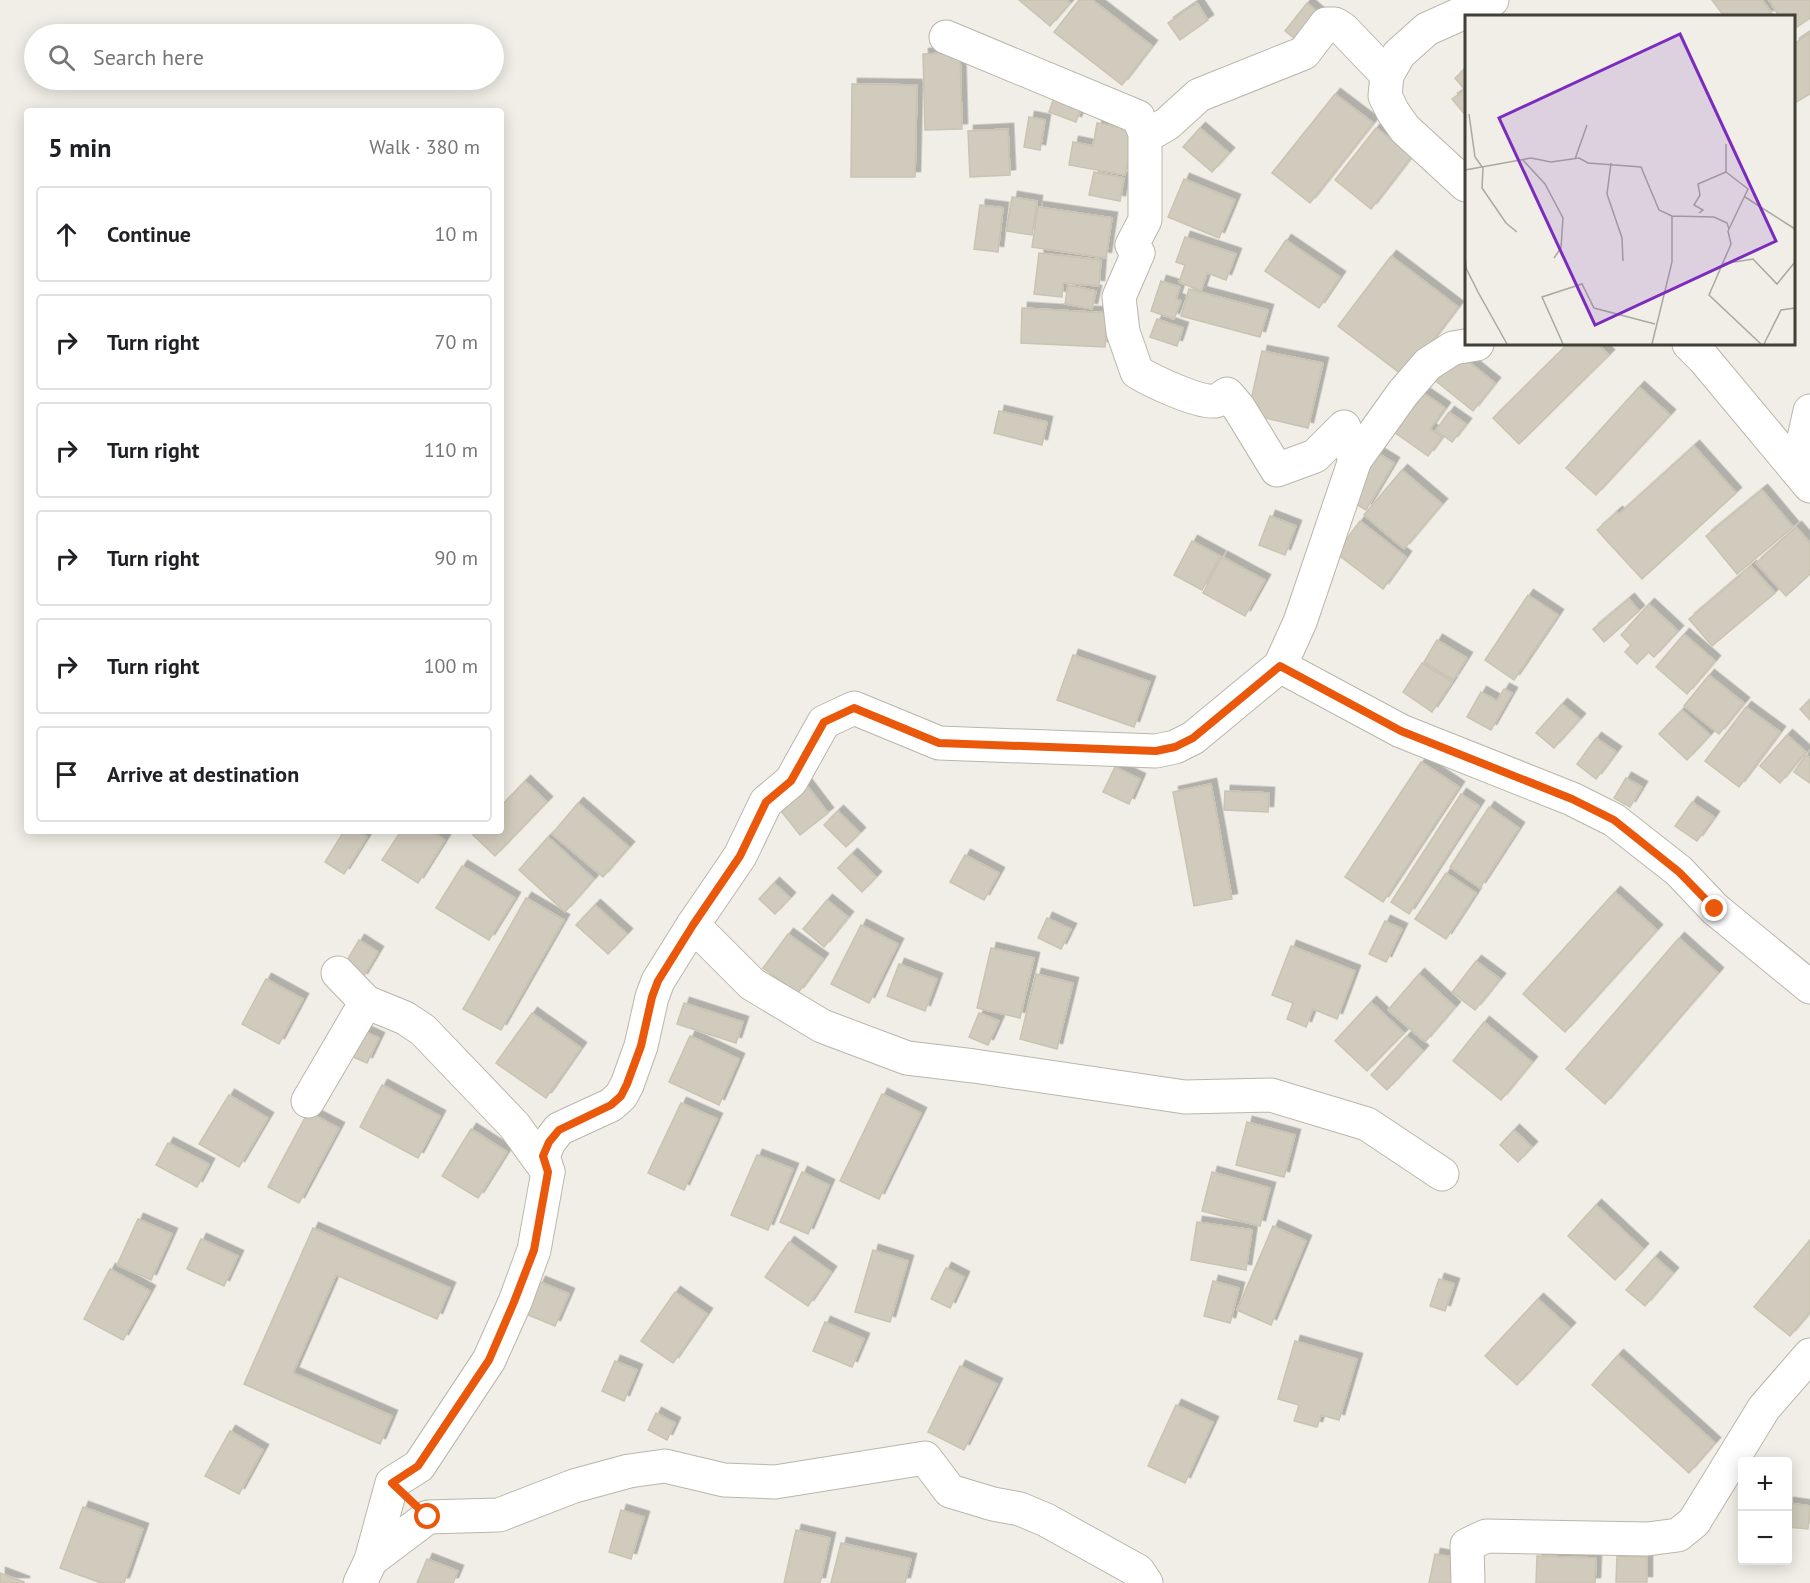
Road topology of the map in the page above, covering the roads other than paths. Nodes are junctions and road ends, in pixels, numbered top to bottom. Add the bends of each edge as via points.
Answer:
1 (1492, 0) edge
2 (946, 37) dead end
3 (1387, 75) junction
4 (1145, 133) junction
5 (1465, 183) edge
6 (1471, 345) edge
7 (1690, 345) edge
8 (1810, 411) edge
9 (1355, 460) junction
10 (1804, 478) edge
11 (1280, 666) junction
12 (693, 925) junction
13 (338, 973) dead end
14 (1810, 987) edge
15 (366, 1002) junction
16 (308, 1101) dead end
17 (548, 1172) junction
18 (1442, 1174) dead end
19 (1810, 1355) edge
20 (392, 1483) junction
21 (428, 1517) junction
22 (365, 1571) edge
23 (1146, 1583) edge
24 (1468, 1583) edge

1 - 3 street via 1427,29 1399,54
2 - 4 street via 1138,117
3 - 4 street via 1343,29 1326,24 1304,52 1199,95 1167,124
3 - 5 street via 1385,96 1393,112
4 - 9 street via 1145,220 1132,245 1138,253 1119,297 1123,332 1137,372 1203,400 1216,401 1227,394 1277,470 1315,456 1344,427
6 - 9 street via 1453,348 1428,364
7 - 10 street
8 - 10 street
9 - 11 street via 1300,622
11 - 12 street via 1193,738 1156,751 939,743 854,708 824,722 791,781 766,802 740,856
11 - 14 street via 1401,731 1572,799 1614,820
12 - 17 street via 658,981 641,1046 621,1096 611,1105 559,1130 543,1156
12 - 18 street via 752,984 822,1026 907,1058 1185,1097 1271,1095 1367,1124
13 - 15 street
15 - 16 street
15 - 17 street via 423,1030 514,1125
17 - 20 street via 534,1250 489,1360 418,1466
19 - 24 street via 1764,1408 1694,1522 1678,1535 1647,1539 1486,1536 1467,1545
20 - 21 street
20 - 22 street
21 - 22 street
21 - 23 street via 499,1515 574,1486 638,1470 665,1467 724,1480 775,1482 926,1458 950,1491 1020,1509 1046,1520 1138,1571

